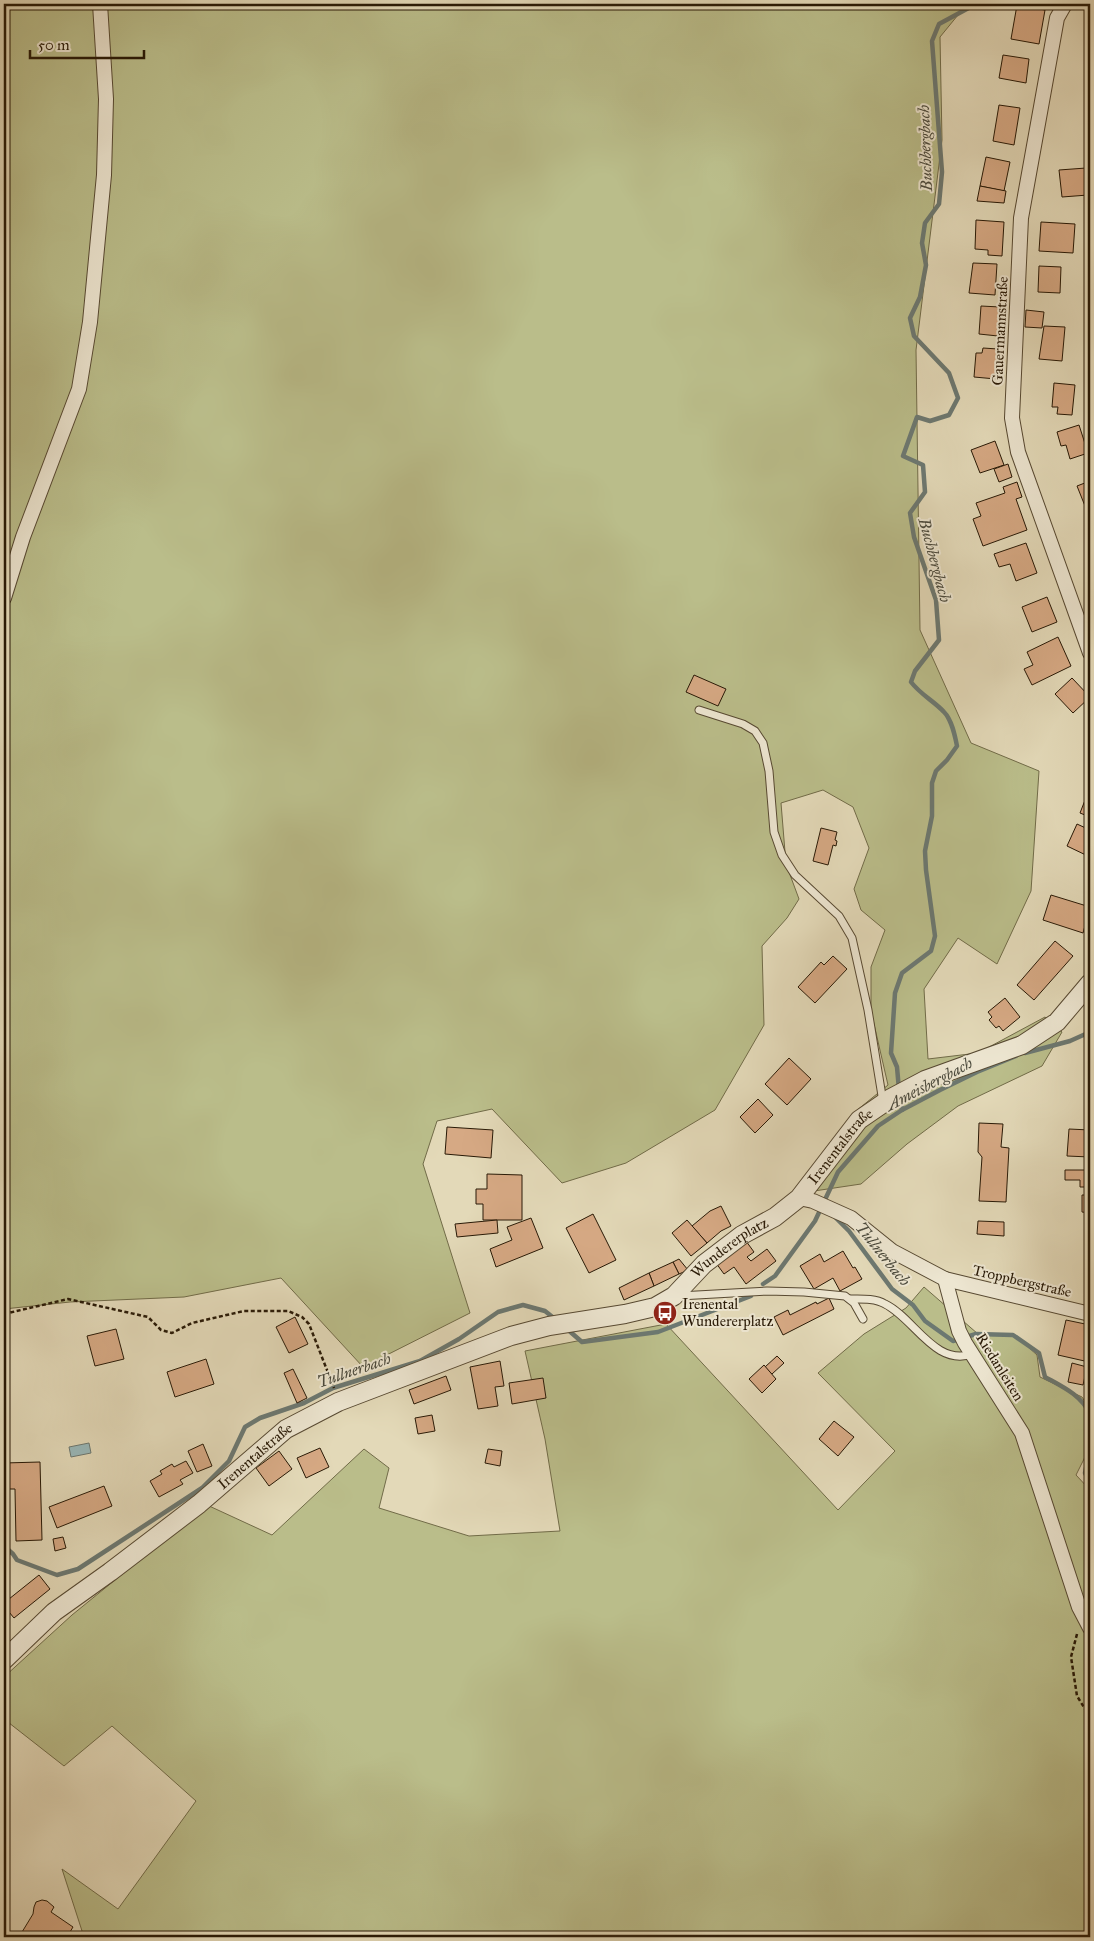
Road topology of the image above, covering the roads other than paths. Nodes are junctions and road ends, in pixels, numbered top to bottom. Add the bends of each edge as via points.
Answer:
1 (100, 4) edge
2 (1065, 4) edge
3 (4, 598) edge
4 (1090, 653) edge
5 (699, 710) dead end
6 (1090, 983) edge
7 (887, 1100) junction
8 (806, 1200) junction
9 (945, 1279) junction
10 (674, 1296) junction
11 (850, 1299) junction
12 (1090, 1314) edge
13 (863, 1319) dead end
14 (578, 1322) joint
15 (966, 1343) junction
16 (1090, 1628) edge
17 (4, 1660) edge

1 - 3 street via 106,99 104,175 90,322 79,389 23,537
2 - 4 street, Gauermannstraße via 1056,18 1021,218 1012,418 1018,452
5 - 7 lane via 743,724 755,731 763,743 769,771 774,832 782,855 795,875 839,916 852,938
6 - 7 street, Irenentalstraße via 1057,1022 1022,1045 925,1080
7 - 8 street, Irenentalstraße via 859,1120
8 - 9 street via 851,1218 892,1251
8 - 10 street, Wundererplatz via 734,1240 704,1264
9 - 12 street, Troppbergstraße
9 - 15 street, Riedanleiten
10 - 11 lane via 767,1291 804,1292
10 - 14 street, Wundererplatz via 655,1307
11 - 13 lane
11 - 15 lane via 884,1303 902,1315 927,1341 950,1356 964,1357
14 - 17 street, Irenentalstraße via 511,1336 338,1402 286,1430 199,1504 54,1612
15 - 16 street, Riedanleiten via 1022,1433

